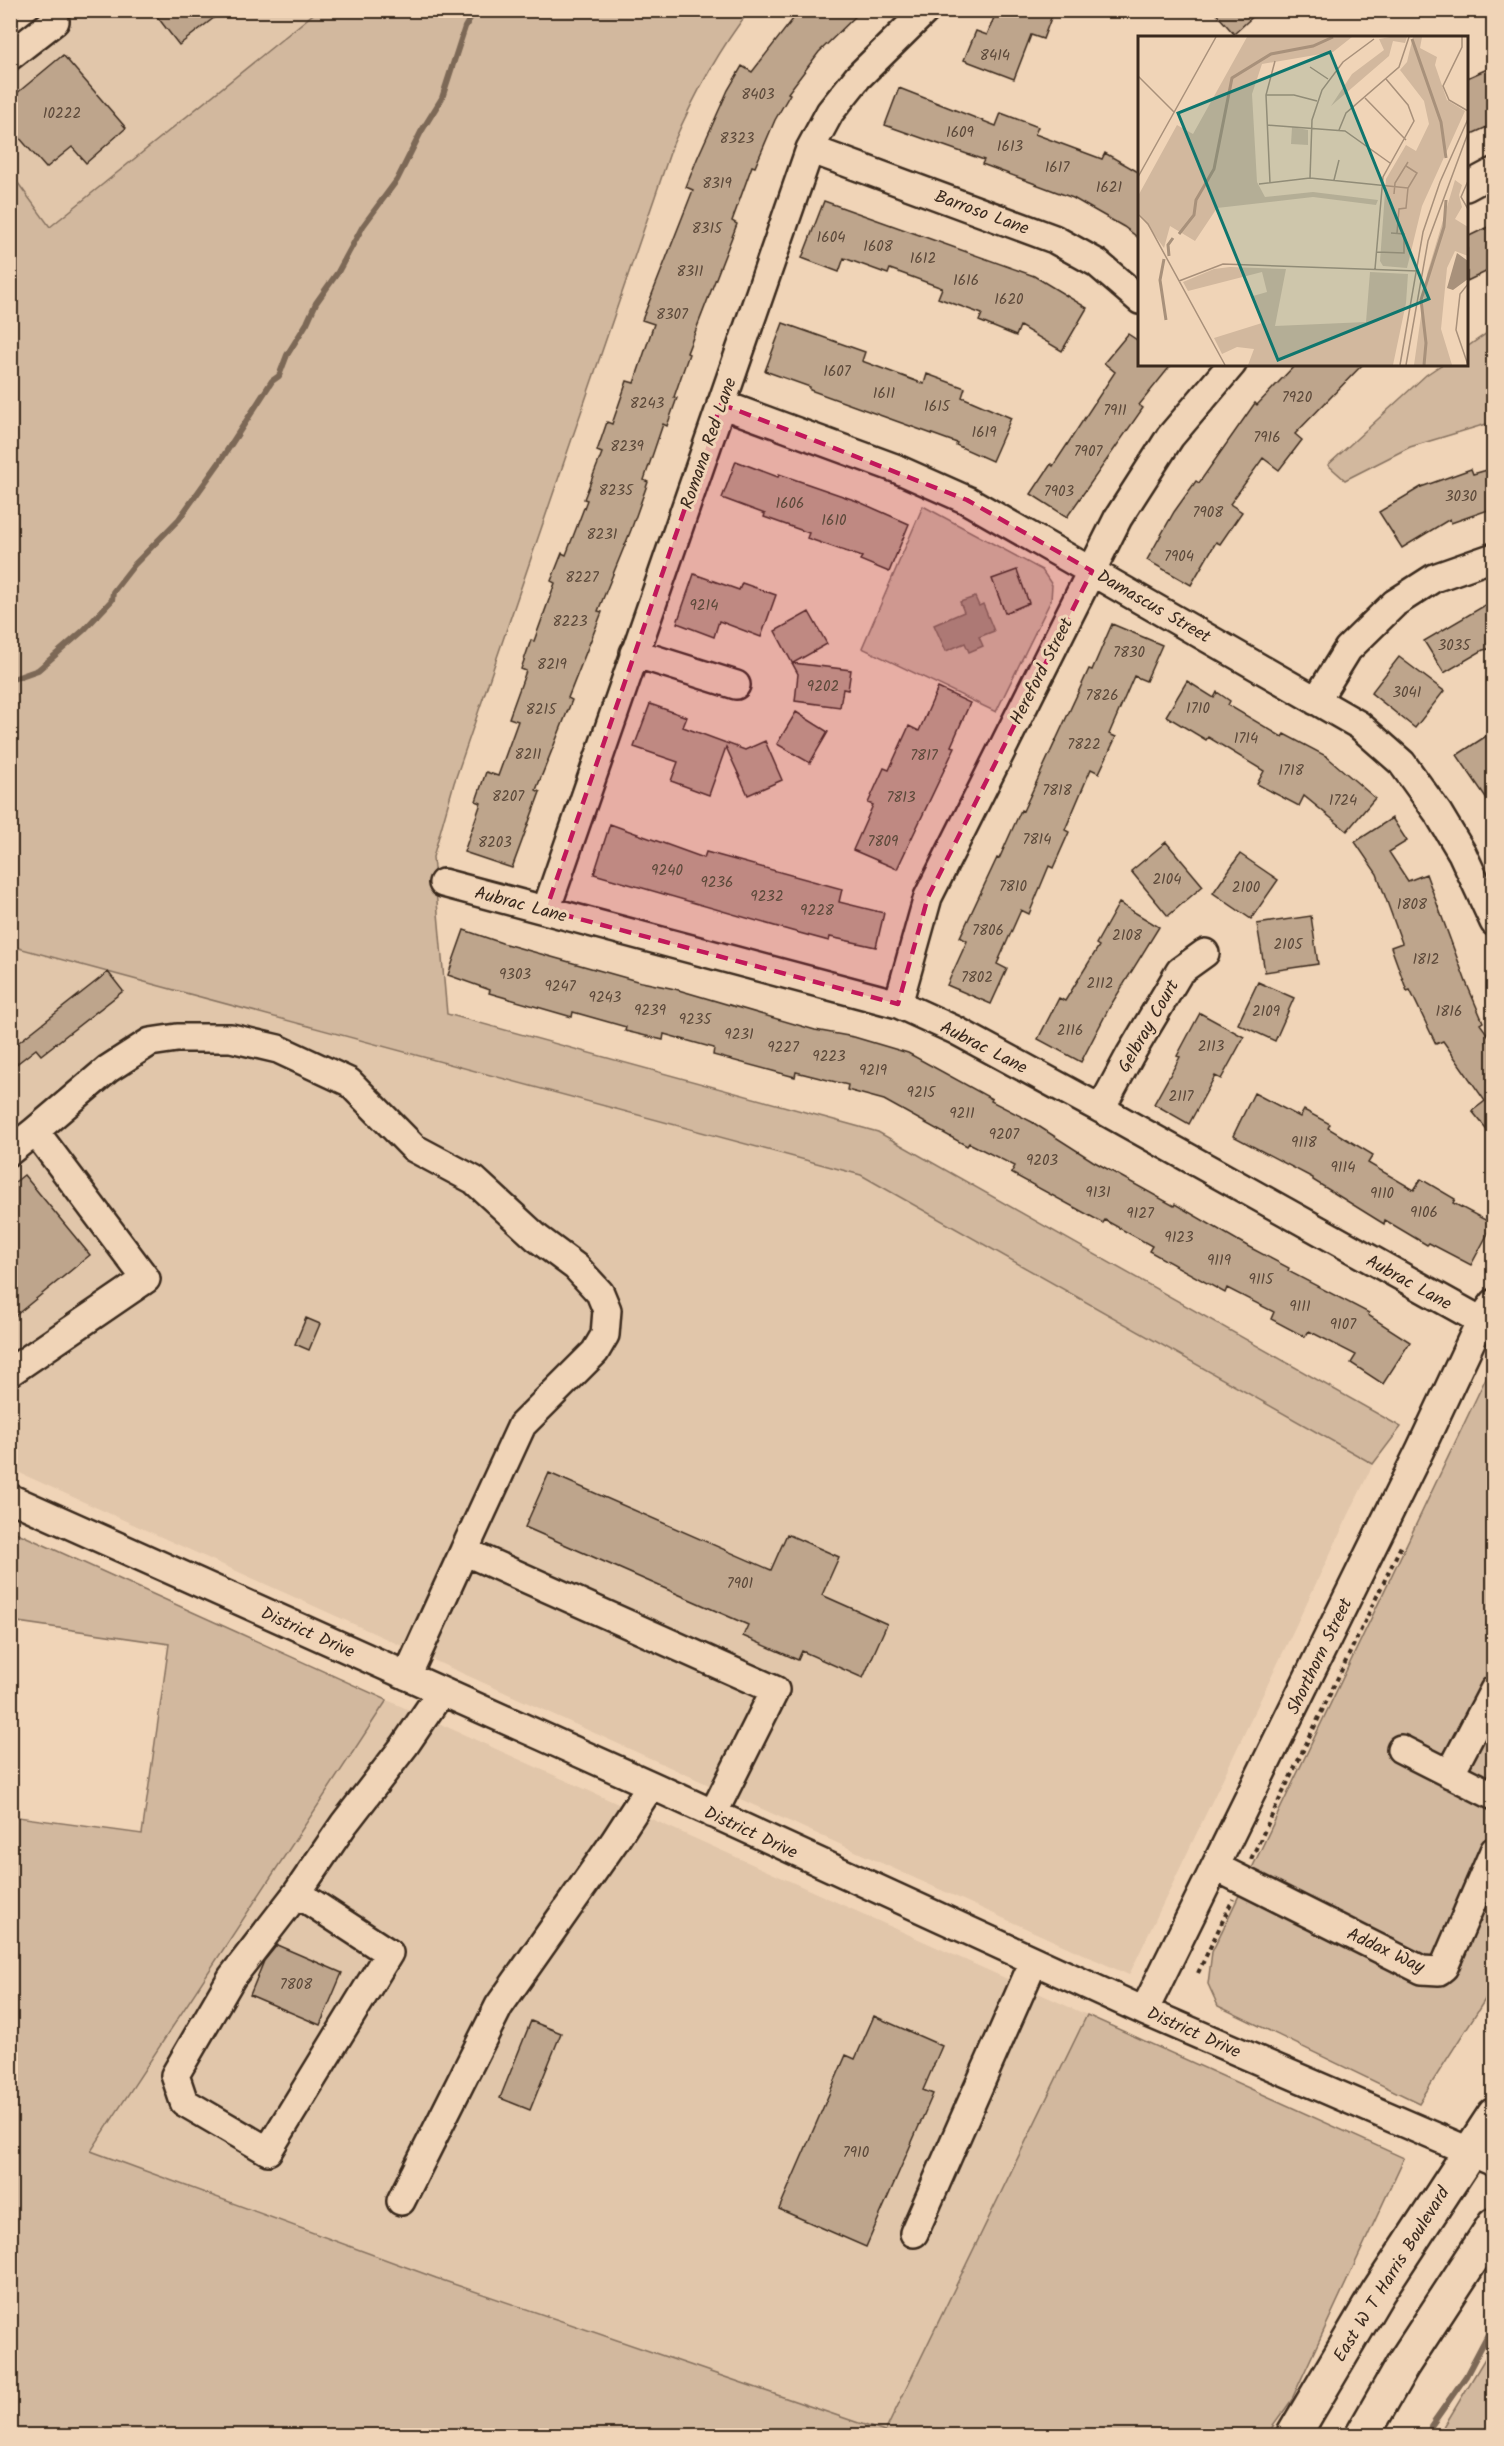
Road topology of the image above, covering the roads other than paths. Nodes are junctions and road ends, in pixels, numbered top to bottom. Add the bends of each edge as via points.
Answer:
1 (926, 10) edge
2 (55, 21) dead end
3 (10, 56) edge
4 (810, 149) junction
5 (1494, 172) edge
6 (1468, 186) edge
7 (1138, 298) edge
8 (1222, 368) edge
9 (721, 404) junction
10 (1494, 557) edge
11 (1092, 570) junction
12 (634, 653) junction
13 (736, 686) dead end
14 (1316, 701) junction
15 (443, 883) dead end
16 (546, 910) junction
17 (1494, 922) edge
18 (1205, 953) dead end
19 (898, 1004) junction
20 (1101, 1108) junction
21 (35, 1131) junction
22 (10, 1151) edge
23 (1489, 1317) edge
24 (10, 1372) edge
25 (10, 1498) edge
26 (464, 1551) junction
27 (406, 1676) junction
28 (1494, 1690) edge
29 (441, 1692) junction
30 (1401, 1749) dead end
31 (1450, 1774) junction
32 (651, 1785) junction
33 (1494, 1796) edge
34 (713, 1814) junction
35 (1494, 1851) edge
36 (1215, 1867) junction
37 (297, 1893) junction
38 (1034, 1960) junction
39 (1144, 2011) junction
40 (1494, 2115) edge
41 (1481, 2157) edge
42 (401, 2201) dead end
43 (1494, 2225) edge
44 (914, 2233) dead end
45 (1293, 2436) edge
46 (1362, 2436) edge

1 - 4 street, Romana Red Lane via 858,77 830,112
2 - 3 street
4 - 7 street, Barroso Lane via 1054,238 1097,263
4 - 9 street, Romana Red Lane
5 - 6 street
8 - 11 street, Hereford Street via 1170,437 1118,518
9 - 11 street, Damascus Street via 957,495
9 - 12 street, Romana Red Lane
10 - 14 street via 1434,578 1395,603 1348,649
11 - 14 street, Damascus Street
11 - 19 street, Hereford Street via 928,897
12 - 13 street
12 - 16 street, Romana Red Lane
14 - 17 street, Damascus Street via 1359,725 1402,763 1462,853
15 - 16 street, Aubrac Lane
16 - 19 street, Aubrac Lane
18 - 20 street, Gelbray Court via 1180,971
19 - 20 street, Aubrac Lane
20 - 23 street, Aubrac Lane
21 - 22 street
21 - 24 street via 146,1278
21 - 26 street via 108,1069 150,1042 231,1038 268,1047 349,1082 414,1148 474,1180 537,1239 576,1267 600,1293 607,1310 605,1335 595,1352 522,1425
23 - 36 street, Shorthorn Street
25 - 27 street, District Drive
26 - 27 street
26 - 34 street via 775,1690
27 - 29 street, District Drive
28 - 31 street
29 - 32 street, District Drive
29 - 37 street
30 - 31 street
31 - 33 street
32 - 34 street, District Drive
32 - 42 street via 499,2006
34 - 38 street, District Drive
35 - 36 street, Addax Way via 1439,1971 1422,1970
36 - 39 street, Shorthorn Street
37 - 37 street via 232,1977 175,2075 184,2102 268,2151 388,1953
38 - 39 street, District Drive
38 - 44 street
39 - 41 street, District Drive
40 - 41 main road, East W T Harris Boulevard
41 - 45 main road, East W T Harris Boulevard via 1378,2292
43 - 46 main road via 1402,2366

